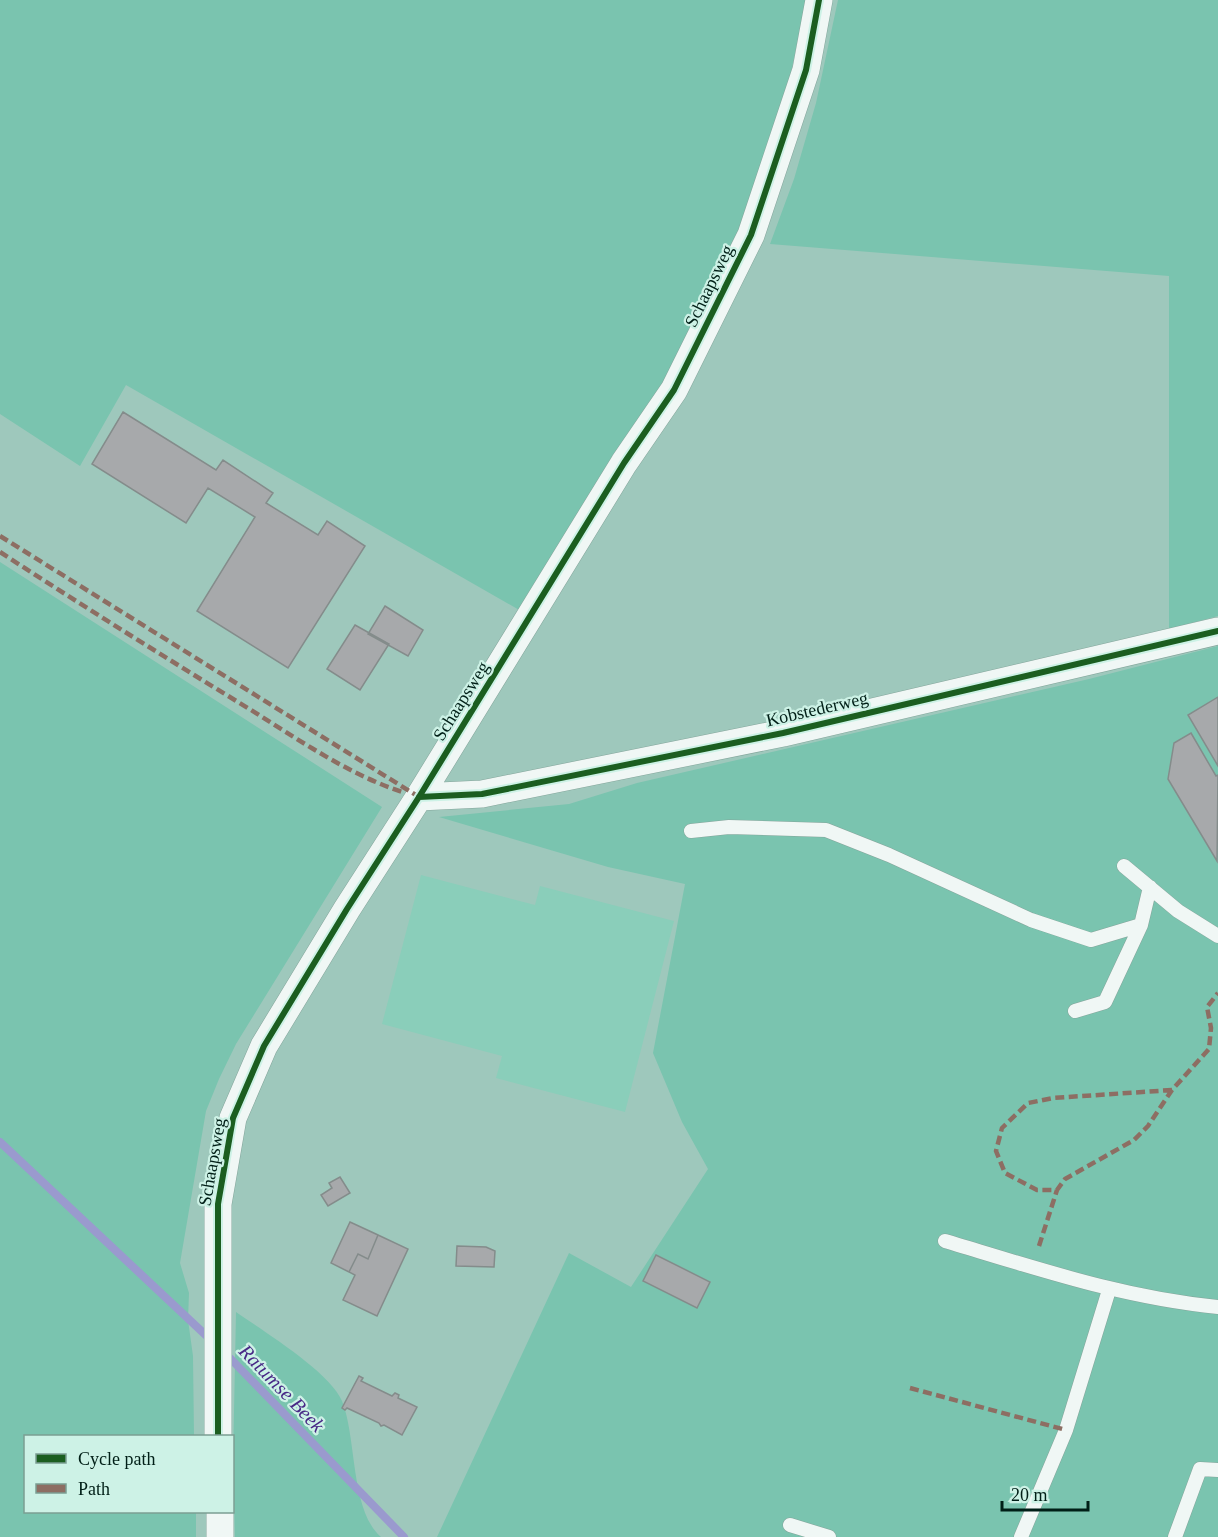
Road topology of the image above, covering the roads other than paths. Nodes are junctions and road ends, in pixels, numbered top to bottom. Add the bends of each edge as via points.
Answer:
1 (819, 0) edge
2 (1218, 631) edge
3 (419, 797) junction
4 (691, 831) dead end
5 (1124, 866) dead end
6 (1150, 887) junction
7 (1141, 925) junction
8 (1218, 936) edge
9 (1075, 1011) dead end
10 (945, 1241) dead end
11 (1109, 1290) junction
12 (1218, 1307) edge
13 (218, 1435) edge
14 (1218, 1470) edge
15 (219, 1513) edge
16 (790, 1525) dead end
17 (220, 1537) edge
18 (829, 1537) edge
19 (1021, 1537) edge
20 (1175, 1537) edge

1 - 3 street, Schaapsweg via 806,70 751,235 674,390 624,463
2 - 3 street, Kobstederweg via 783,733 482,794
3 - 13 street, Schaapsweg via 264,1046 233,1118 218,1204
4 - 7 lane via 729,827 826,830 1031,920 1091,940
5 - 6 lane
6 - 7 lane
6 - 8 lane via 1178,911
7 - 9 lane via 1105,1002
10 - 11 lane
11 - 12 lane
11 - 19 lane via 1066,1430
14 - 20 lane via 1200,1469
15 - 17 street
16 - 18 lane

